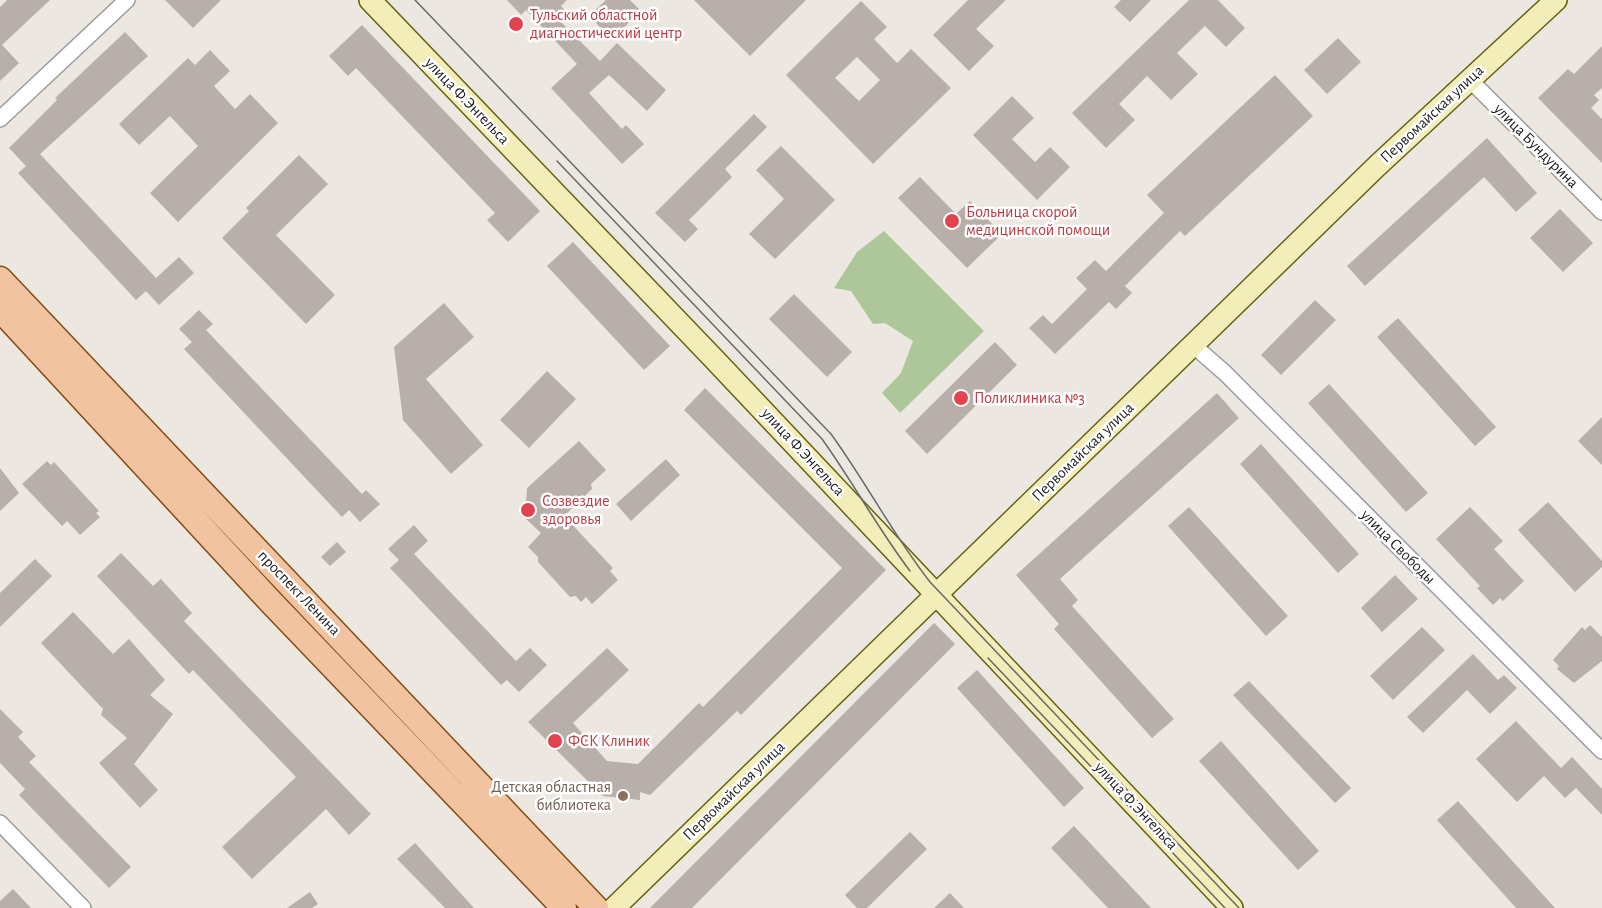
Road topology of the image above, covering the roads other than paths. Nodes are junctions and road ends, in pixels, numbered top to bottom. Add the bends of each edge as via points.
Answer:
1 (127, 0) edge
2 (370, 0) edge
3 (1556, 0) edge
4 (1470, 80) junction
5 (0, 119) edge
6 (1602, 213) edge
7 (0, 279) edge
8 (0, 309) edge
9 (1192, 345) junction
10 (935, 595) junction
11 (1602, 751) edge
12 (0, 823) edge
13 (83, 908) edge
14 (564, 908) edge
15 (596, 908) edge
16 (614, 908) edge
17 (1232, 908) edge

1 - 5 street
2 - 10 main road, улица Ф.Энгельса
3 - 4 main road, Первомайская улица
4 - 6 street, улица Бундурина
4 - 9 main road, Первомайская улица
7 - 15 main road, проспект Ленина
8 - 14 main road, проспект Ленина via 270,601
9 - 10 main road, Первомайская улица
9 - 11 street, улица Свободы via 1225,373
10 - 16 main road, Первомайская улица
10 - 17 main road, улица Ф.Энгельса
12 - 13 street

